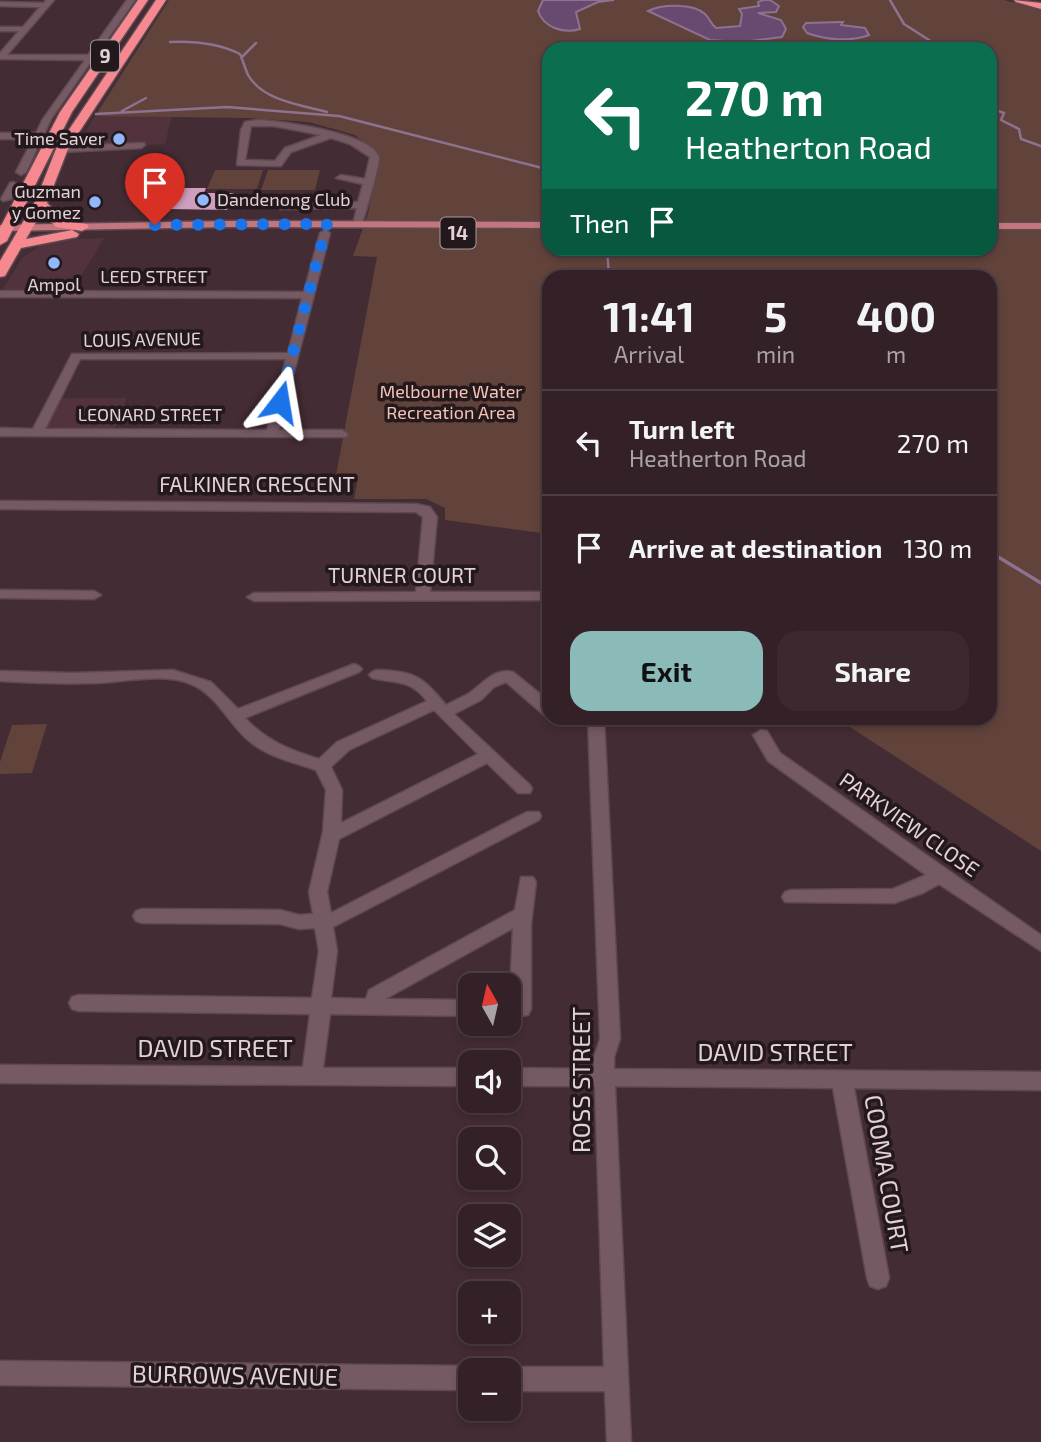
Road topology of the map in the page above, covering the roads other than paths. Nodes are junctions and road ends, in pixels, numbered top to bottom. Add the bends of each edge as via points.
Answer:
1 (131, 0) edge
2 (143, 0) edge
3 (161, 0) edge
4 (1019, 0) edge
5 (48, 2) edge
6 (0, 4) edge
7 (1041, 6) edge
8 (0, 29) edge
9 (24, 29) junction
10 (4, 57) edge
11 (90, 58) junction
12 (104, 58) junction
13 (122, 58) junction
14 (0, 69) edge
15 (0, 135) edge
16 (330, 135) junction
17 (39, 136) junction
18 (141, 145) dead end
19 (62, 149) junction
20 (21, 172) dead end
21 (341, 178) dead end
22 (368, 182) junction
23 (40, 203) junction
24 (363, 205) junction
25 (280, 206) dead end
26 (542, 225) edge
27 (997, 226) edge
28 (1041, 226) edge
29 (326, 228) junction
30 (357, 229) junction
31 (77, 230) junction
32 (2, 231) edge
33 (542, 233) edge
34 (997, 234) edge
35 (1041, 234) edge
36 (23, 236) junction
37 (0, 273) edge
38 (0, 294) edge
39 (309, 295) junction
40 (292, 356) junction
41 (0, 432) edge
42 (37, 432) junction
43 (272, 434) junction
44 (342, 434) dead end
45 (0, 505) edge
46 (0, 594) edge
47 (94, 595) dead end
48 (423, 596) junction
49 (542, 596) edge
50 (254, 597) dead end
51 (354, 668) dead end
52 (377, 675) dead end
53 (0, 676) edge
54 (542, 705) edge
55 (440, 707) junction
56 (235, 716) junction
57 (596, 725) edge
58 (761, 735) dead end
59 (488, 756) junction
60 (322, 766) junction
61 (524, 789) dead end
62 (533, 816) dead end
63 (332, 835) junction
64 (939, 875) junction
65 (527, 882) dead end
66 (791, 897) dead end
67 (523, 914) junction
68 (142, 916) dead end
69 (323, 921) junction
70 (1041, 944) edge
71 (521, 973) edge
72 (79, 1003) dead end
73 (320, 1005) junction
74 (374, 1007) junction
75 (458, 1008) edge
76 (0, 1074) edge
77 (312, 1076) junction
78 (458, 1077) edge
79 (521, 1077) edge
80 (605, 1078) junction
81 (842, 1080) junction
82 (1041, 1081) edge
83 (878, 1278) dead end
84 (0, 1373) edge
85 (458, 1378) edge
86 (521, 1378) edge
87 (617, 1379) junction
88 (620, 1442) edge

1 - 11 street
2 - 12 highway, 9
3 - 13 highway, 9
4 - 7 highway
5 - 6 street
5 - 9 street
8 - 9 street
9 - 10 street
10 - 11 street
10 - 14 street
11 - 12 street
11 - 17 street
12 - 13 street
12 - 32 highway, 9 via 13,192 15,214
13 - 19 highway, 9
15 - 17 street
16 - 16 street via 254,122 245,130 240,163 278,164 288,150
16 - 22 street via 373,154
17 - 20 street
18 - 19 street
19 - 23 highway, 9
21 - 22 street
22 - 24 street
23 - 31 highway via 58,222
23 - 36 highway, 9
24 - 25 street
24 - 30 street
26 - 30 main road, 14
27 - 28 main road
29 - 30 main road, 14
29 - 31 main road, 14
29 - 39 street
30 - 33 main road, 14
31 - 36 highway
31 - 36 main road, 14
32 - 36 main road, 14
34 - 35 main road
36 - 37 highway, 9
38 - 39 street, LEED STREET
39 - 40 street
40 - 42 street, LOUIS AVENUE via 76,356
40 - 43 street
41 - 42 street, LEONARD STREET
42 - 43 street, LEONARD STREET
43 - 44 street, LEONARD STREET
45 - 48 street, FALKINER CRESCENT via 416,508 430,517
46 - 47 street
48 - 49 street, TURNER COURT
48 - 50 street, TURNER COURT
51 - 56 street
52 - 55 street via 415,680
53 - 56 street via 181,677 207,686
54 - 55 street via 508,676 489,683 476,696
55 - 59 street
55 - 60 street via 343,746
56 - 60 street via 254,737 274,749
57 - 80 street, ROSS STREET via 610,1039 604,1057
58 - 64 street, PARKVIEW CLOSE via 774,757
59 - 61 street
59 - 63 street
60 - 63 street via 334,790
62 - 69 street via 334,920
63 - 69 street via 318,892
64 - 66 street via 894,896
64 - 70 street, PARKVIEW CLOSE
65 - 67 street
67 - 71 street
67 - 74 street via 376,995
68 - 69 street
69 - 73 street via 328,951
72 - 73 street
73 - 74 street
73 - 77 street
74 - 75 street
76 - 77 street, DAVID STREET
77 - 78 street, DAVID STREET
79 - 80 street, DAVID STREET
80 - 81 street, DAVID STREET
80 - 87 street, ROSS STREET
81 - 82 street, DAVID STREET
81 - 83 street, COOMA COURT
84 - 85 street, BURROWS AVENUE
86 - 87 street
87 - 88 street, ROSS STREET

